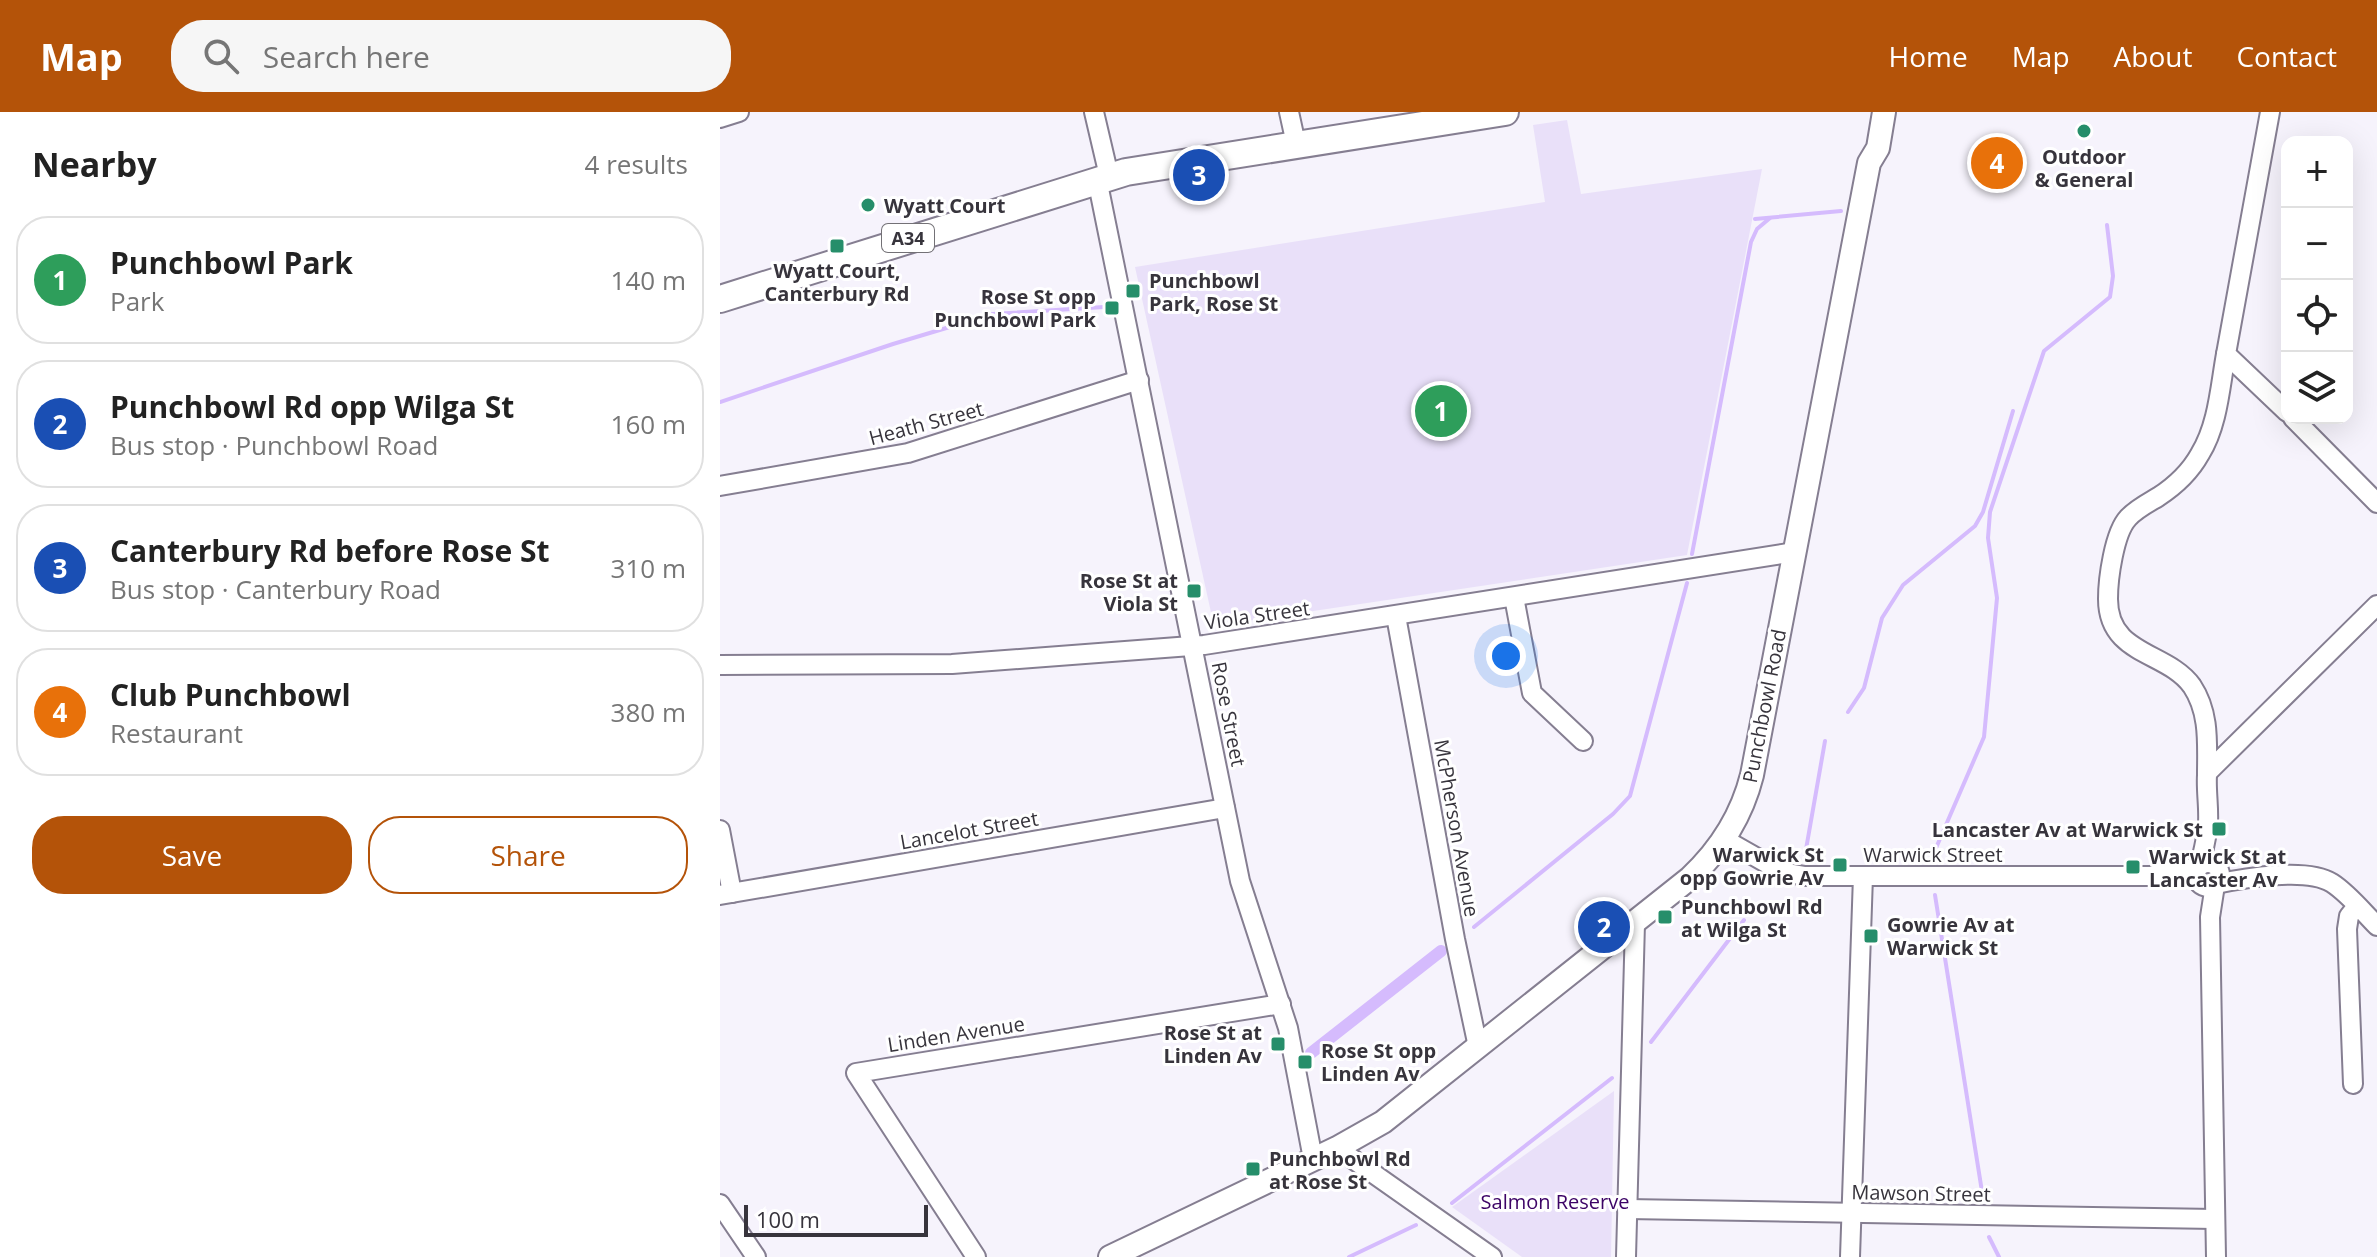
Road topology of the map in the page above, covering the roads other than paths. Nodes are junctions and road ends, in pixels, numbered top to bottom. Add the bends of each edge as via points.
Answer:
1 (739, 112) edge
2 (1094, 112) edge
3 (1289, 112) edge
4 (1872, 112) edge
5 (1884, 112) edge
6 (2270, 112) edge
7 (1494, 113) edge
8 (720, 118) edge
9 (1296, 144) junction
10 (1869, 163) junction
11 (1103, 178) junction
12 (720, 299) edge
13 (2226, 354) junction
14 (1139, 380) junction
15 (2281, 406) edge
16 (2299, 424) edge
17 (720, 486) edge
18 (2377, 503) edge
19 (1795, 552) junction
20 (1514, 597) junction
21 (2377, 605) edge
22 (1396, 616) junction
23 (1194, 646) junction
24 (720, 665) edge
25 (1583, 741) dead end
26 (2207, 773) junction
27 (1225, 808) junction
28 (720, 830) edge
29 (1724, 839) junction
30 (2208, 875) junction
31 (1863, 876) junction
32 (726, 894) edge
33 (2357, 906) junction
34 (1635, 923) junction
35 (2377, 926) edge
36 (1281, 1004) junction
37 (1478, 1047) junction
38 (2353, 1084) dead end
39 (1337, 1148) junction
40 (1313, 1159) junction
41 (720, 1204) edge
42 (1627, 1209) junction
43 (1852, 1215) junction
44 (2215, 1219) junction
45 (1125, 1254) edge
46 (756, 1257) edge
47 (976, 1257) edge
48 (1492, 1257) edge
49 (1626, 1257) edge
50 (1850, 1257) edge
51 (2216, 1257) edge

1 - 8 street
2 - 11 street, Rose Street
3 - 9 street
4 - 10 main road, Punchbowl Road
5 - 10 main road, Punchbowl Road via 1878,148
6 - 13 street
7 - 9 highway, A34
9 - 11 highway, A34
10 - 19 main road, Punchbowl Road
11 - 12 highway, A34
11 - 14 street, Rose Street
13 - 15 street
13 - 26 street via 2206,443 2180,480 2123,525 2108,596 2111,618 2122,637 2179,671 2198,697 2209,742
14 - 17 street, Heath Street via 908,453
14 - 23 street, Rose Street
16 - 18 street
19 - 20 street, Viola Street
19 - 29 main road, Punchbowl Road via 1752,775
20 - 22 street, Viola Street
20 - 25 street via 1532,693
21 - 26 street
22 - 23 street, Viola Street
22 - 37 street, McPherson Avenue
23 - 24 street, Viola Street via 952,664
23 - 27 street, Rose Street
26 - 30 street
27 - 32 street, Lancelot Street
27 - 36 street, Rose Street via 1247,909
28 - 32 street
29 - 31 street, Warwick Street via 1789,874
29 - 34 main road, Punchbowl Road via 1697,871
30 - 31 street, Warwick Street
30 - 33 street, Warwick Street via 2314,876 2330,881
30 - 44 street
31 - 43 street
33 - 35 street
33 - 38 street via 2347,929
34 - 37 main road, Punchbowl Road
34 - 42 street
36 - 40 street, Rose Street
36 - 47 street, Linden Avenue via 856,1073
37 - 39 main road, Punchbowl Road via 1383,1122
39 - 40 main road, Punchbowl Road
39 - 48 street
40 - 45 main road, Punchbowl Road
41 - 46 street
42 - 43 street, Mawson Street
42 - 49 street
43 - 44 street, Mawson Street
43 - 50 street
44 - 51 street

